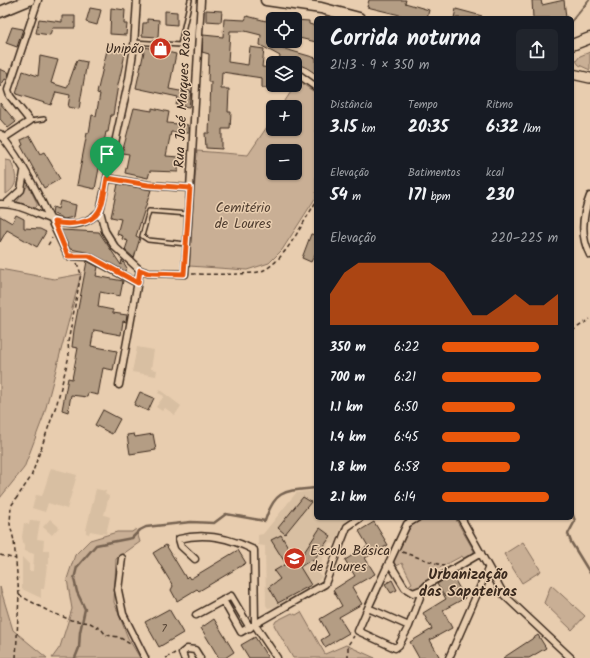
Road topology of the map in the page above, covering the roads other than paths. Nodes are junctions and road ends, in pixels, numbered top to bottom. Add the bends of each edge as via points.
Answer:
1 (29, 0) edge
2 (38, 0) edge
3 (137, 0) edge
4 (190, 0) edge
5 (201, 0) edge
6 (266, 0) edge
7 (0, 12) edge
8 (352, 16) edge
9 (590, 38) edge
10 (134, 42) junction
11 (574, 46) edge
12 (574, 73) edge
13 (302, 77) edge
14 (590, 78) edge
15 (314, 86) edge
16 (44, 119) dead end
17 (30, 121) junction
18 (2, 136) edge
19 (24, 170) junction
20 (107, 178) junction
21 (190, 188) junction
22 (590, 196) edge
23 (3, 204) edge
24 (100, 211) junction
25 (188, 214) junction
26 (54, 222) junction
27 (186, 244) junction
28 (590, 255) edge
29 (140, 270) junction
30 (138, 283) junction
31 (119, 385) dead end
32 (357, 520) edge
33 (414, 520) edge
34 (462, 520) edge
35 (481, 553) junction
36 (122, 558) dead end
37 (195, 559) dead end
38 (389, 562) junction
39 (488, 569) junction
40 (423, 590) junction
41 (223, 600) junction
42 (368, 608) junction
43 (196, 615) dead end
44 (409, 626) junction
45 (252, 627) junction
46 (183, 656) edge
47 (568, 657) edge
48 (145, 658) edge
49 (200, 658) edge
50 (277, 658) edge
51 (449, 658) edge

1 - 7 main road
2 - 17 street via 8,90
3 - 10 street
4 - 10 lane via 180,45
5 - 21 street, Rua José Marques Raso
6 - 8 main road via 321,8
9 - 11 main road
10 - 20 street via 129,79
12 - 14 street
13 - 15 street
16 - 17 lane
17 - 18 street
18 - 19 street
19 - 23 street via 21,190
19 - 26 street via 44,209
20 - 21 street, Rua José Marques Raso via 148,185
20 - 24 street
21 - 25 street
22 - 28 street via 584,214 583,239
23 - 26 street via 17,205
24 - 26 street via 92,218 78,223
24 - 29 street via 105,231 115,246
25 - 27 street
25 - 27 lane via 149,211 142,236 148,240
26 - 30 street via 71,256 89,256
27 - 29 street via 184,274 148,273
29 - 30 street
30 - 31 street
32 - 45 street via 347,527 325,584
33 - 38 street via 407,524
34 - 35 street
35 - 39 street
35 - 40 street via 428,584
36 - 48 street via 118,590 123,614
37 - 45 street via 181,546 179,539 214,536 236,541 254,550
38 - 40 street via 405,588 413,593
38 - 42 street
39 - 47 street via 508,600
39 - 51 street
40 - 44 street
41 - 43 street
41 - 45 street via 231,596
41 - 45 street via 241,632
42 - 44 street
42 - 44 street via 358,631 395,648
45 - 50 street
46 - 49 street via 187,649 195,650

